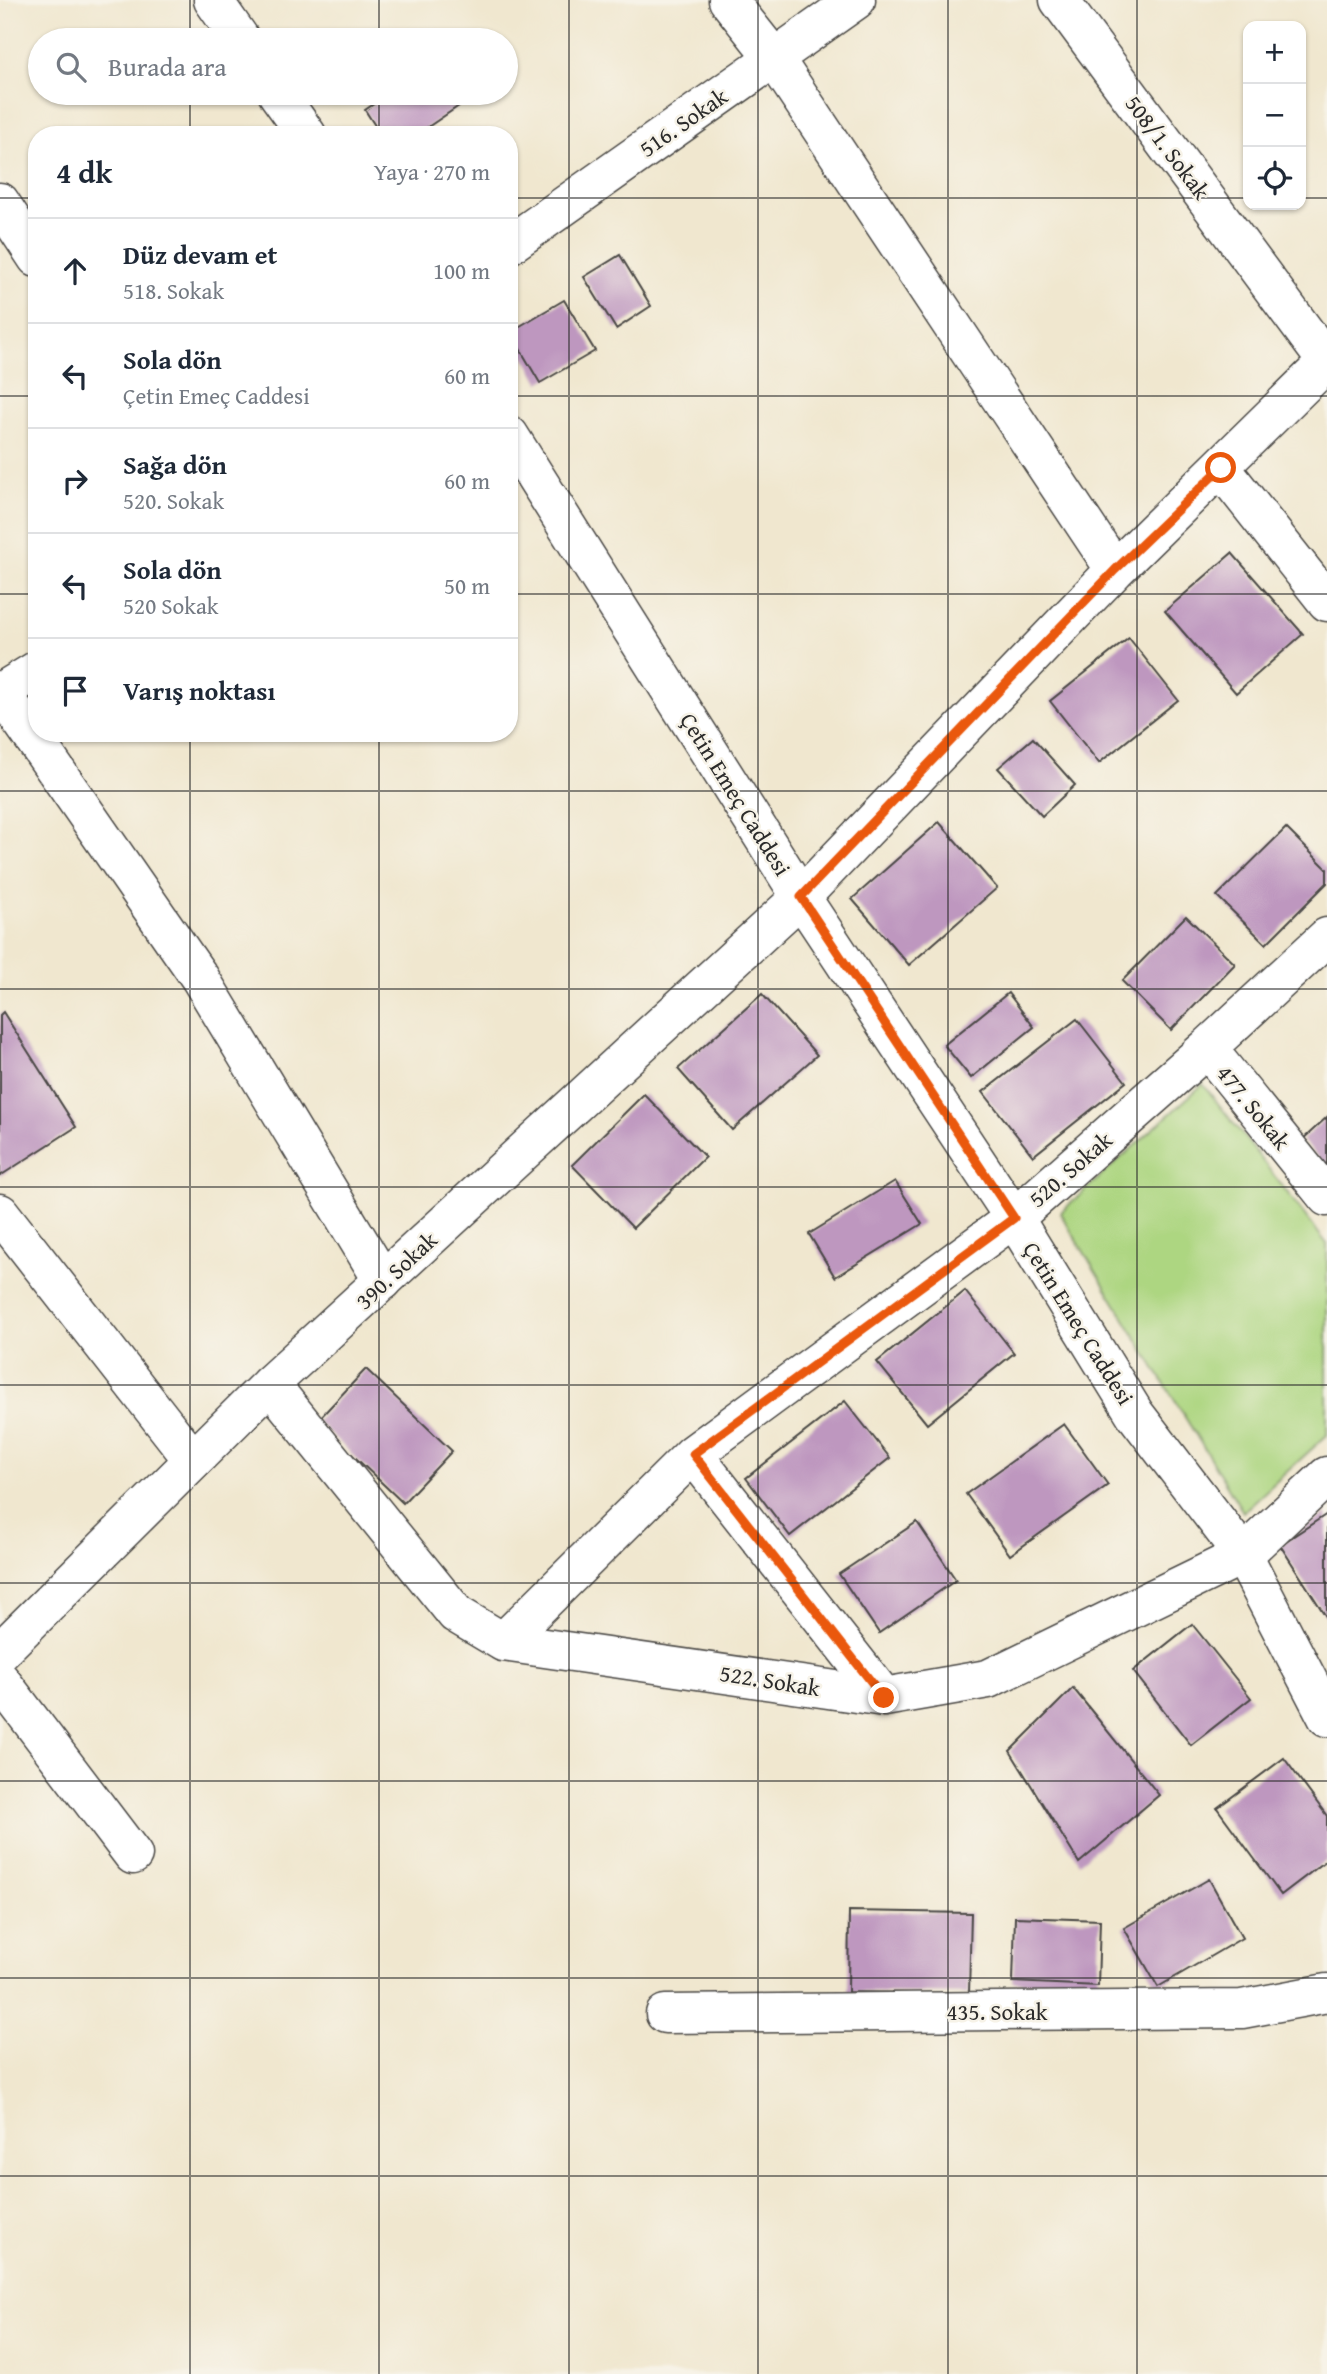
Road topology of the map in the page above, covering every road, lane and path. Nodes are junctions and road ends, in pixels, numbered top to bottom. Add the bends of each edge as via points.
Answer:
1 (213, 0) edge
2 (728, 0) edge
3 (856, 0) edge
4 (1059, 0) edge
5 (233, 28) edge
6 (774, 58) junction
7 (286, 105) edge
8 (301, 126) edge
9 (0, 202) edge
10 (518, 239) edge
11 (28, 244) edge
12 (1327, 362) edge
13 (518, 449) edge
14 (1221, 468) junction
15 (1115, 570) junction
16 (1327, 602) edge
17 (28, 675) edge
18 (1, 691) edge
19 (28, 730) edge
20 (36, 742) edge
21 (801, 897) junction
22 (1327, 937) edge
23 (1207, 1048) junction
24 (1327, 1198) edge
25 (0, 1213) edge
26 (1014, 1218) junction
27 (383, 1281) junction
28 (270, 1384) junction
29 (693, 1454) junction
30 (193, 1460) junction
31 (1327, 1476) edge
32 (1243, 1555) junction
33 (503, 1643) junction
34 (0, 1652) edge
35 (0, 1680) edge
36 (884, 1698) junction
37 (1327, 1717) edge
38 (132, 1855) dead end
39 (1327, 1993) edge
40 (665, 2014) dead end

1 - 5 street
2 - 6 street
3 - 6 street, 516. Sokak
4 - 12 street, 508/1. Sokak
6 - 10 street, 516. Sokak
6 - 15 street
7 - 8 street
9 - 11 street
12 - 14 street, 390. Sokak
13 - 21 street, Çetin Emeç Caddesi
14 - 15 street, 390. Sokak
14 - 16 street
15 - 21 street, 390. Sokak
17 - 18 street
18 - 19 street
20 - 27 street via 200,978
21 - 26 street, Çetin Emeç Caddesi
21 - 27 street, 390. Sokak
22 - 23 street, 520. Sokak
23 - 24 street, 477. Sokak
23 - 26 street, 520. Sokak
25 - 30 street
26 - 29 street, 520. Sokak
26 - 32 street, Çetin Emeç Caddesi via 1135,1414
27 - 28 street, 390. Sokak
28 - 30 street, 390. Sokak
28 - 33 street, 522. Sokak via 456,1614
29 - 33 street, 520. Sokak
29 - 36 street
30 - 34 street, 390. Sokak
31 - 32 street, 522. Sokak
32 - 36 street, 522. Sokak via 988,1679
32 - 37 street, Çetin Emeç Caddesi
33 - 36 street, 522. Sokak
35 - 38 street
39 - 40 street, 435. Sokak via 1242,2009

